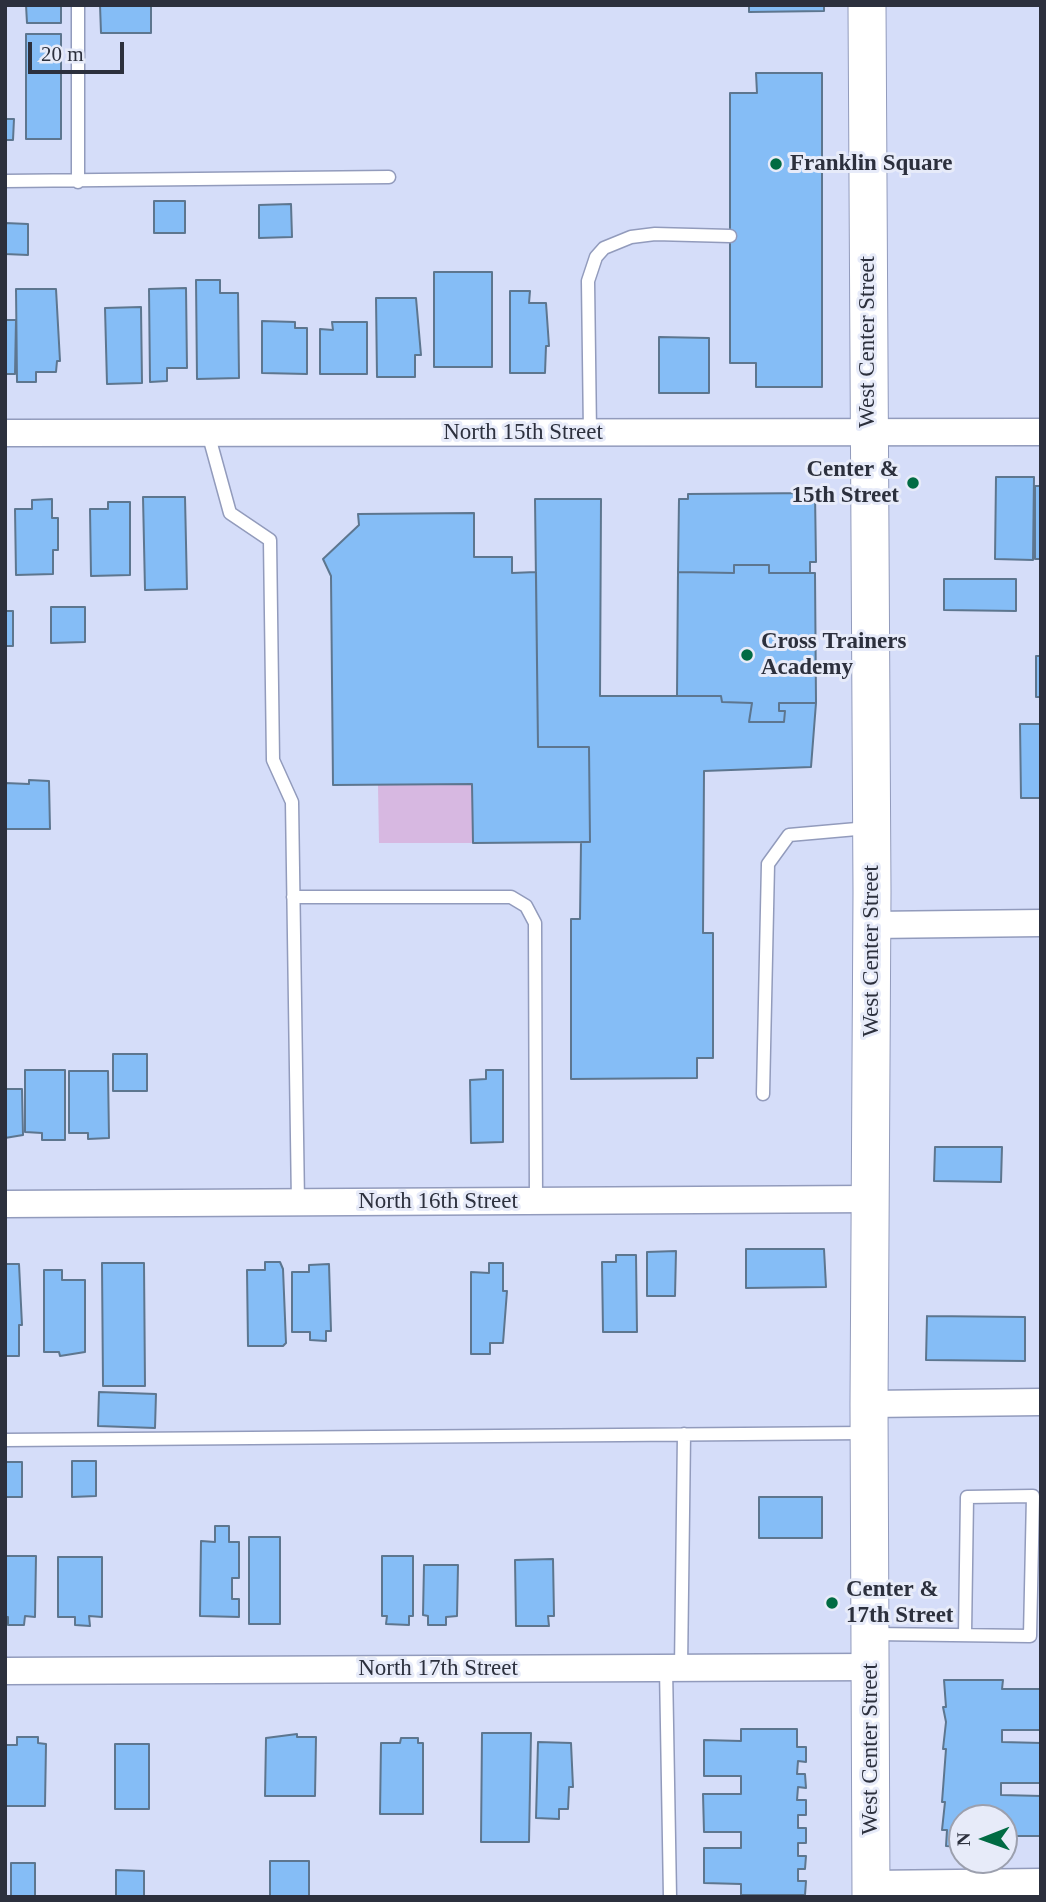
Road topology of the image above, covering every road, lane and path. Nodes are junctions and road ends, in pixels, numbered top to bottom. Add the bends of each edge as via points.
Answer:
1 (78, 5) edge
2 (867, 5) edge
3 (389, 177) dead end
4 (5, 181) edge
5 (78, 181) junction
6 (730, 236) dead end
7 (1041, 432) edge
8 (5, 433) edge
9 (208, 433) junction
10 (590, 433) junction
11 (869, 433) junction
12 (871, 827) junction
13 (293, 897) junction
14 (1041, 923) edge
15 (872, 925) junction
16 (763, 1094) dead end
17 (871, 1199) junction
18 (536, 1201) junction
19 (298, 1203) junction
20 (5, 1205) edge
21 (1041, 1402) edge
22 (869, 1418) junction
23 (684, 1434) junction
24 (5, 1440) edge
25 (965, 1634) junction
26 (870, 1651) junction
27 (673, 1668) junction
28 (5, 1671) edge
29 (1041, 1882) edge
30 (871, 1890) edge
31 (670, 1897) edge

1 - 5 lane
2 - 11 street, West Center Street
3 - 5 lane
4 - 5 lane
6 - 10 lane via 631,237 610,244 596,257 588,281
7 - 11 street, North 15th Street
8 - 9 street, North 15th Street
9 - 10 street, North 15th Street
9 - 13 lane via 230,513 270,540 273,760 292,802
10 - 11 street, North 15th Street
11 - 12 street, West Center Street
12 - 15 street, West Center Street
12 - 16 lane via 789,835 768,864
13 - 18 lane via 511,897 526,906 535,923
13 - 19 lane
14 - 15 street
15 - 17 street, West Center Street
17 - 18 street, North 16th Street
17 - 22 street, West Center Street
18 - 19 street, North 16th Street
19 - 20 street, North 16th Street
21 - 22 street
22 - 23 lane
22 - 26 street, West Center Street
23 - 24 lane
23 - 27 lane
25 - 25 lane via 1030,1636 1033,1496 967,1497
25 - 26 lane
26 - 27 street, North 17th Street
26 - 30 street, West Center Street
27 - 28 street, North 17th Street
27 - 31 lane
29 - 30 street

